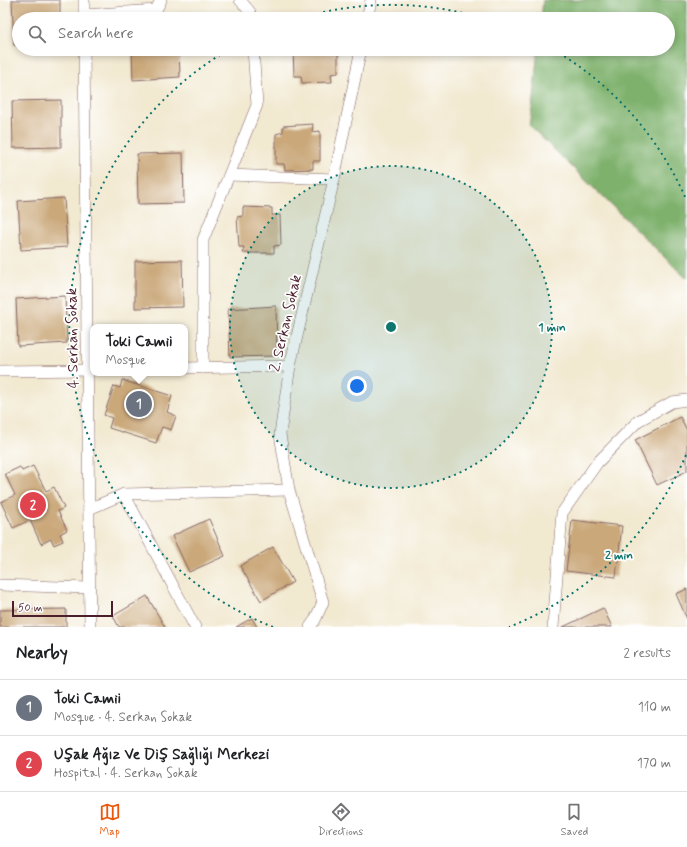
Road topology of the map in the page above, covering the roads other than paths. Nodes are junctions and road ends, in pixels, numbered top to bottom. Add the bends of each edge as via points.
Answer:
1 (84, 0) edge
2 (161, 0) edge
3 (240, 0) edge
4 (371, 0) edge
5 (84, 12) edge
6 (135, 12) edge
7 (250, 12) edge
8 (368, 12) edge
9 (84, 56) edge
10 (254, 56) edge
11 (360, 56) edge
12 (229, 175) junction
13 (334, 179) junction
14 (290, 366) junction
15 (188, 368) edge
16 (203, 368) junction
17 (90, 370) edge
18 (0, 371) edge
19 (687, 400) edge
20 (289, 490) junction
21 (124, 494) junction
22 (89, 509) junction
23 (0, 585) edge
24 (89, 588) junction
25 (90, 627) edge
26 (195, 627) edge
27 (310, 627) edge
28 (553, 627) edge

1 - 5 street
2 - 6 street via 156,10
3 - 7 street
4 - 8 street
9 - 17 street, 4. Serkan Sokak
10 - 12 street via 257,105
11 - 13 street, 2. Serkan Sokak
12 - 13 street
12 - 16 street via 203,240
13 - 14 street, 2. Serkan Sokak
14 - 16 street
14 - 20 street, 2. Serkan Sokak via 280,434
15 - 16 street
17 - 18 street
17 - 22 street, 4. Serkan Sokak
19 - 28 street via 672,402 638,421 597,463 562,513
20 - 21 street
20 - 27 street, 2. Serkan Sokak via 323,602
21 - 22 street
21 - 26 street
22 - 24 street, 4. Serkan Sokak
23 - 24 street
24 - 25 street, 4. Serkan Sokak

